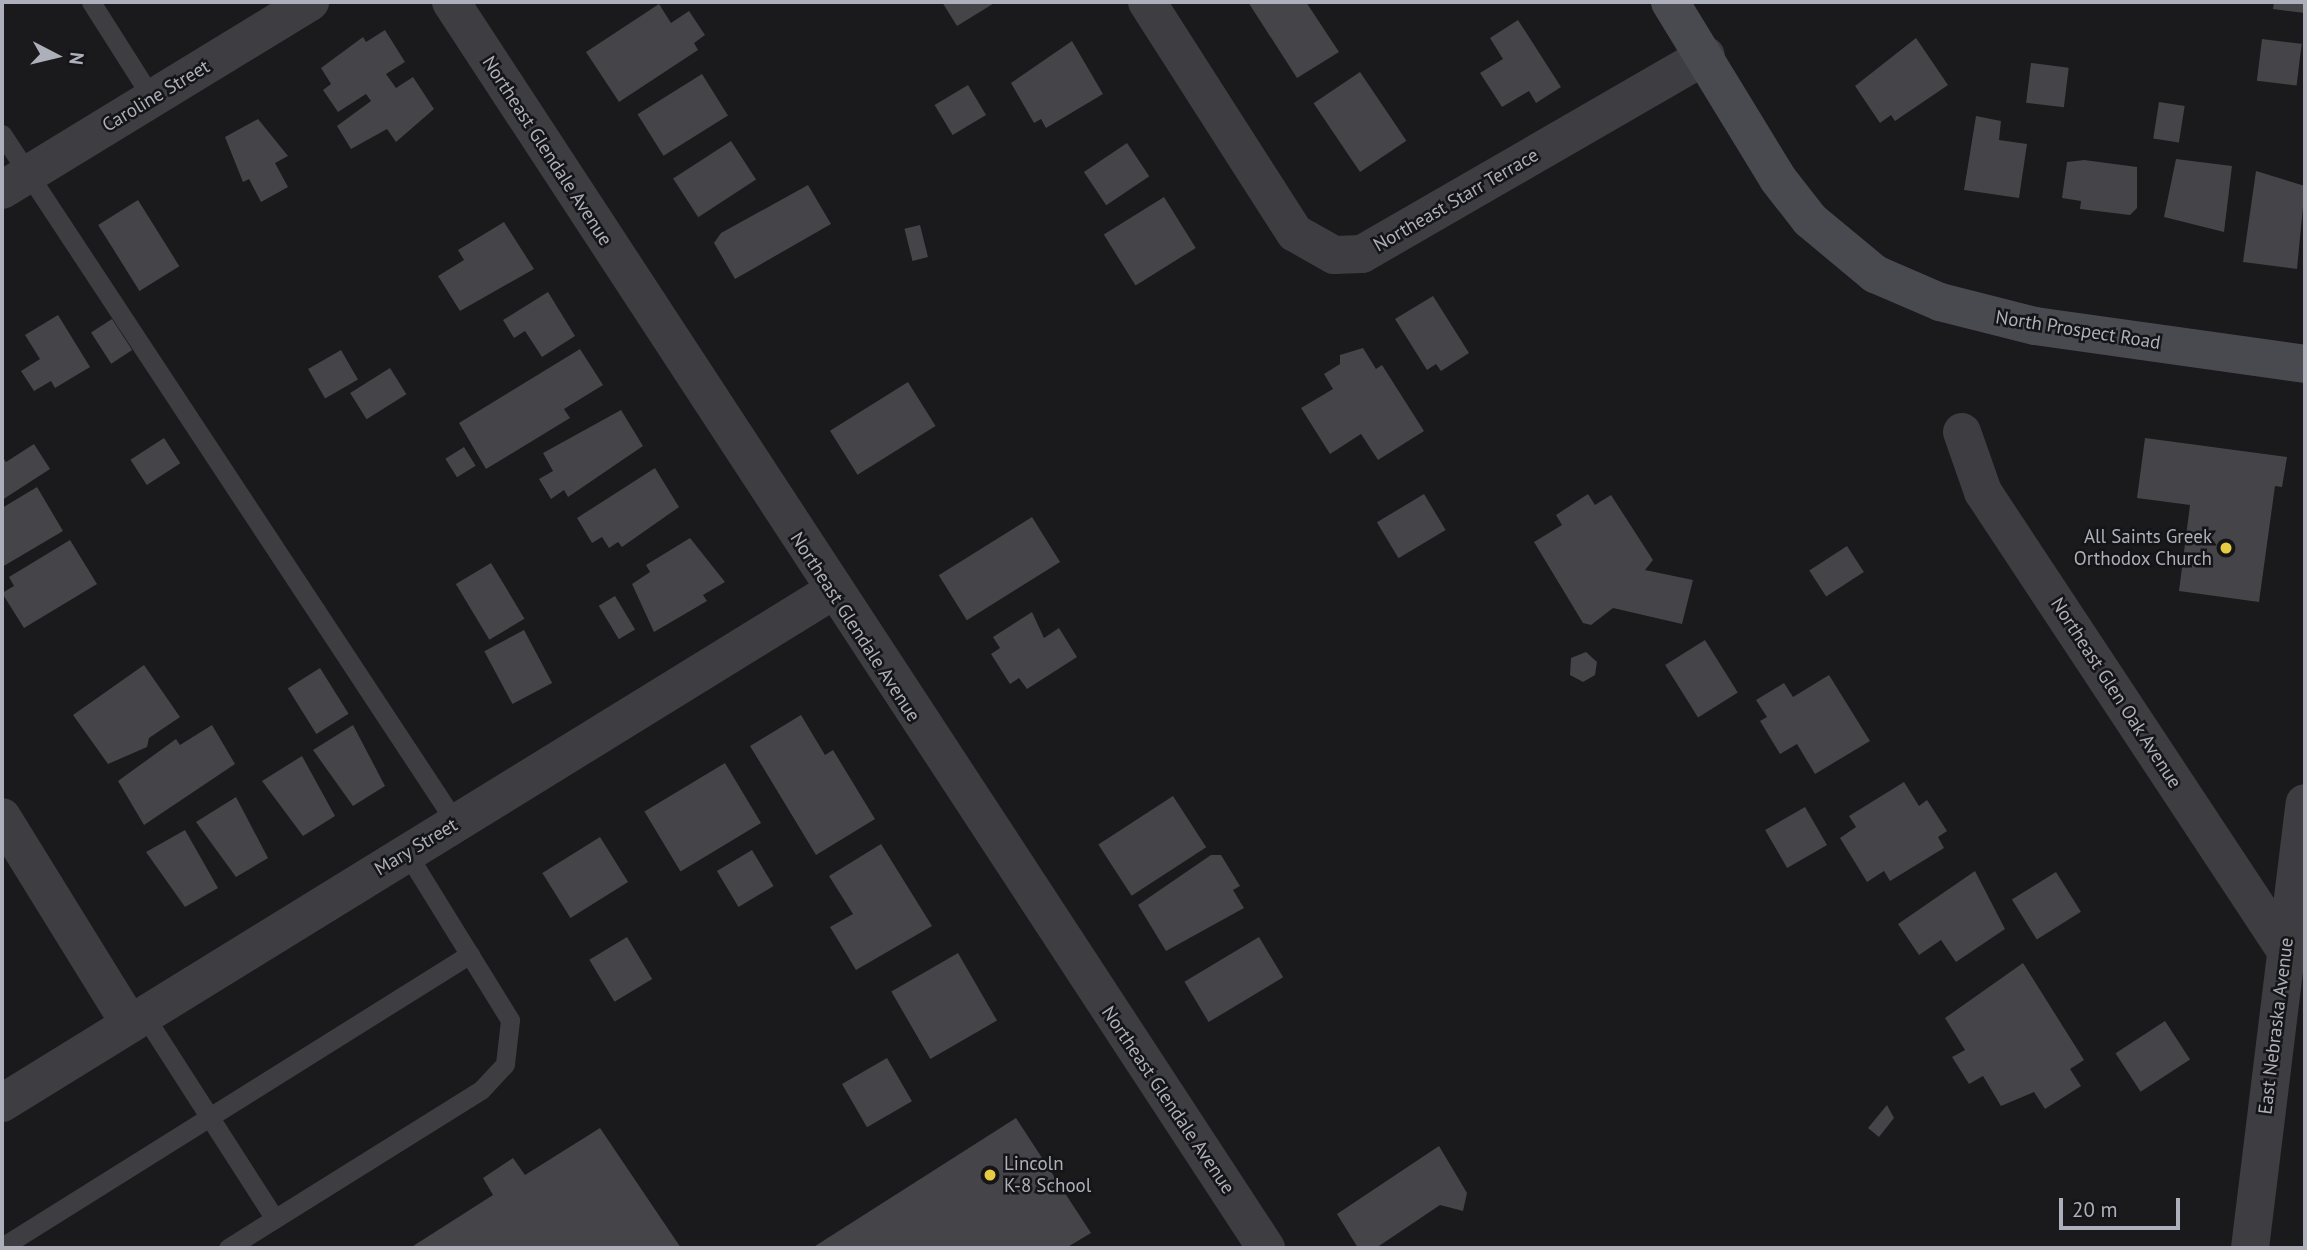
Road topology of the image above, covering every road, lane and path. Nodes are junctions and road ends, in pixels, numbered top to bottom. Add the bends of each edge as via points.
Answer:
1 (90, 2) edge
2 (310, 2) edge
3 (451, 2) edge
4 (1147, 2) edge
5 (1670, 2) edge
6 (1706, 55) junction
7 (152, 98) junction
8 (2, 134) edge
9 (15, 182) edge
10 (2305, 364) edge
11 (1962, 432) dead end
12 (831, 592) junction
13 (2305, 803) edge
14 (2, 817) edge
15 (456, 823) junction
16 (407, 853) junction
17 (2284, 948) junction
18 (470, 954) junction
19 (137, 1019) junction
20 (2, 1103) edge
21 (208, 1115) junction
22 (275, 1219) junction
23 (2, 1247) edge
24 (228, 1248) edge
25 (1266, 1248) edge
26 (2250, 1248) edge

1 - 7 lane
2 - 7 street, Caroline Street
3 - 12 street, Northeast Glendale Avenue
4 - 6 street, Northeast Starr Terrace via 1294,233 1334,255 1362,254
5 - 6 main road
6 - 10 main road, North Prospect Road via 1777,179 1861,264 1922,295 1999,318
7 - 9 street, Caroline Street
8 - 9 lane
9 - 15 lane via 99,272
11 - 17 street, Northeast Glen Oak Avenue via 1983,492
12 - 15 street, Mary Street
12 - 25 street, Northeast Glendale Avenue
13 - 17 street, East Nebraska Avenue
14 - 19 street
15 - 16 street, Mary Street
16 - 18 lane
16 - 19 street, Mary Street
17 - 26 street, East Nebraska Avenue
18 - 21 lane
18 - 22 lane via 510,1020 511,1048 496,1076
19 - 20 street, Mary Street
19 - 21 lane
21 - 22 lane
21 - 23 lane
22 - 24 lane

